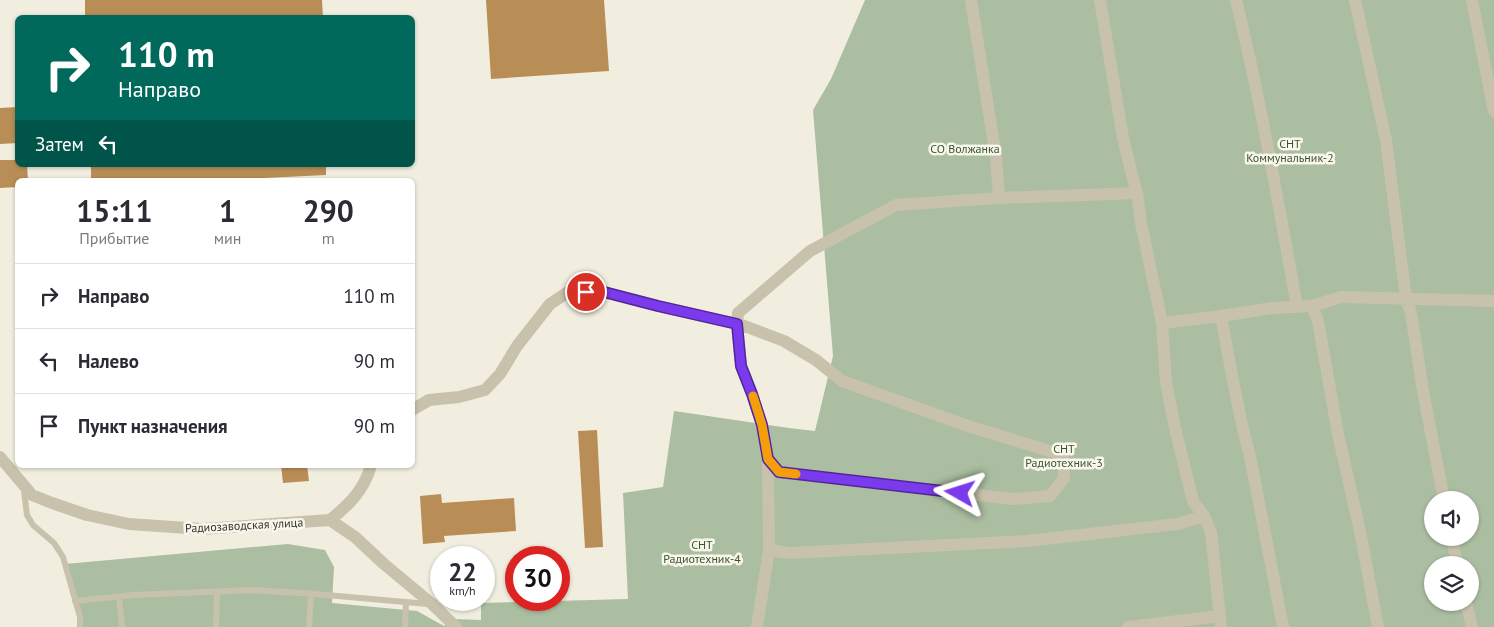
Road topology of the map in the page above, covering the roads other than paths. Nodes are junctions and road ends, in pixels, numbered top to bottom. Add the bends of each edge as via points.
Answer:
1 (971, 0) edge
2 (1100, 0) edge
3 (1236, 0) edge
4 (1355, 0) edge
5 (1472, 0) edge
6 (1494, 111) edge
7 (1137, 193) junction
8 (999, 198) junction
9 (1406, 298) junction
10 (1494, 302) edge
11 (1296, 306) junction
12 (1312, 306) junction
13 (1221, 316) junction
14 (1162, 323) junction
15 (737, 324) junction
16 (415, 408) edge
17 (0, 457) edge
18 (768, 459) junction
19 (369, 468) edge
20 (26, 488) junction
21 (1442, 491) edge
22 (1204, 516) junction
23 (330, 520) junction
24 (769, 550) junction
25 (217, 592) junction
26 (310, 593) junction
27 (119, 597) junction
28 (75, 601) junction
29 (406, 602) junction
30 (430, 602) edge
31 (430, 604) edge
32 (439, 611) edge
33 (1468, 611) edge
34 (1220, 622) edge
35 (80, 627) edge
36 (122, 627) edge
37 (216, 627) edge
38 (309, 627) edge
39 (405, 627) edge
40 (456, 627) edge
41 (757, 627) edge
42 (1128, 627) edge
43 (1283, 627) edge
44 (1378, 627) edge
45 (1472, 627) edge

1 - 8 street via 996,157
2 - 7 street via 1123,138
3 - 11 street via 1270,157
4 - 9 street via 1386,140
5 - 6 street
7 - 8 street
7 - 14 street
8 - 15 street via 896,205 810,251 738,313
9 - 10 street
9 - 12 street via 1341,297
9 - 21 street
11 - 12 street
11 - 13 street
12 - 44 street via 1318,321
13 - 14 street
13 - 43 street
14 - 22 street via 1166,382 1175,428 1194,501
15 - 16 street via 604,292 568,292 550,304 485,390 428,400
15 - 18 street via 741,366 762,425
15 - 18 street via 784,341 816,360 842,381 968,426 1063,455 1064,478 1050,496 1012,499 779,472
17 - 20 street, Радиозаводская улица
18 - 24 street
19 - 23 street via 358,493
20 - 23 street, Радиозаводская улица via 52,503 129,524 202,530
20 - 28 lane via 27,515 63,556
22 - 24 street via 1178,524 1027,541 790,553
22 - 34 street via 1210,532
23 - 30 street via 355,537
24 - 41 street
25 - 26 lane
25 - 27 lane
25 - 37 lane
26 - 29 lane
26 - 38 lane
27 - 28 lane
27 - 36 lane
28 - 35 lane
29 - 31 lane
29 - 39 lane
32 - 40 street
33 - 45 street
34 - 42 street

